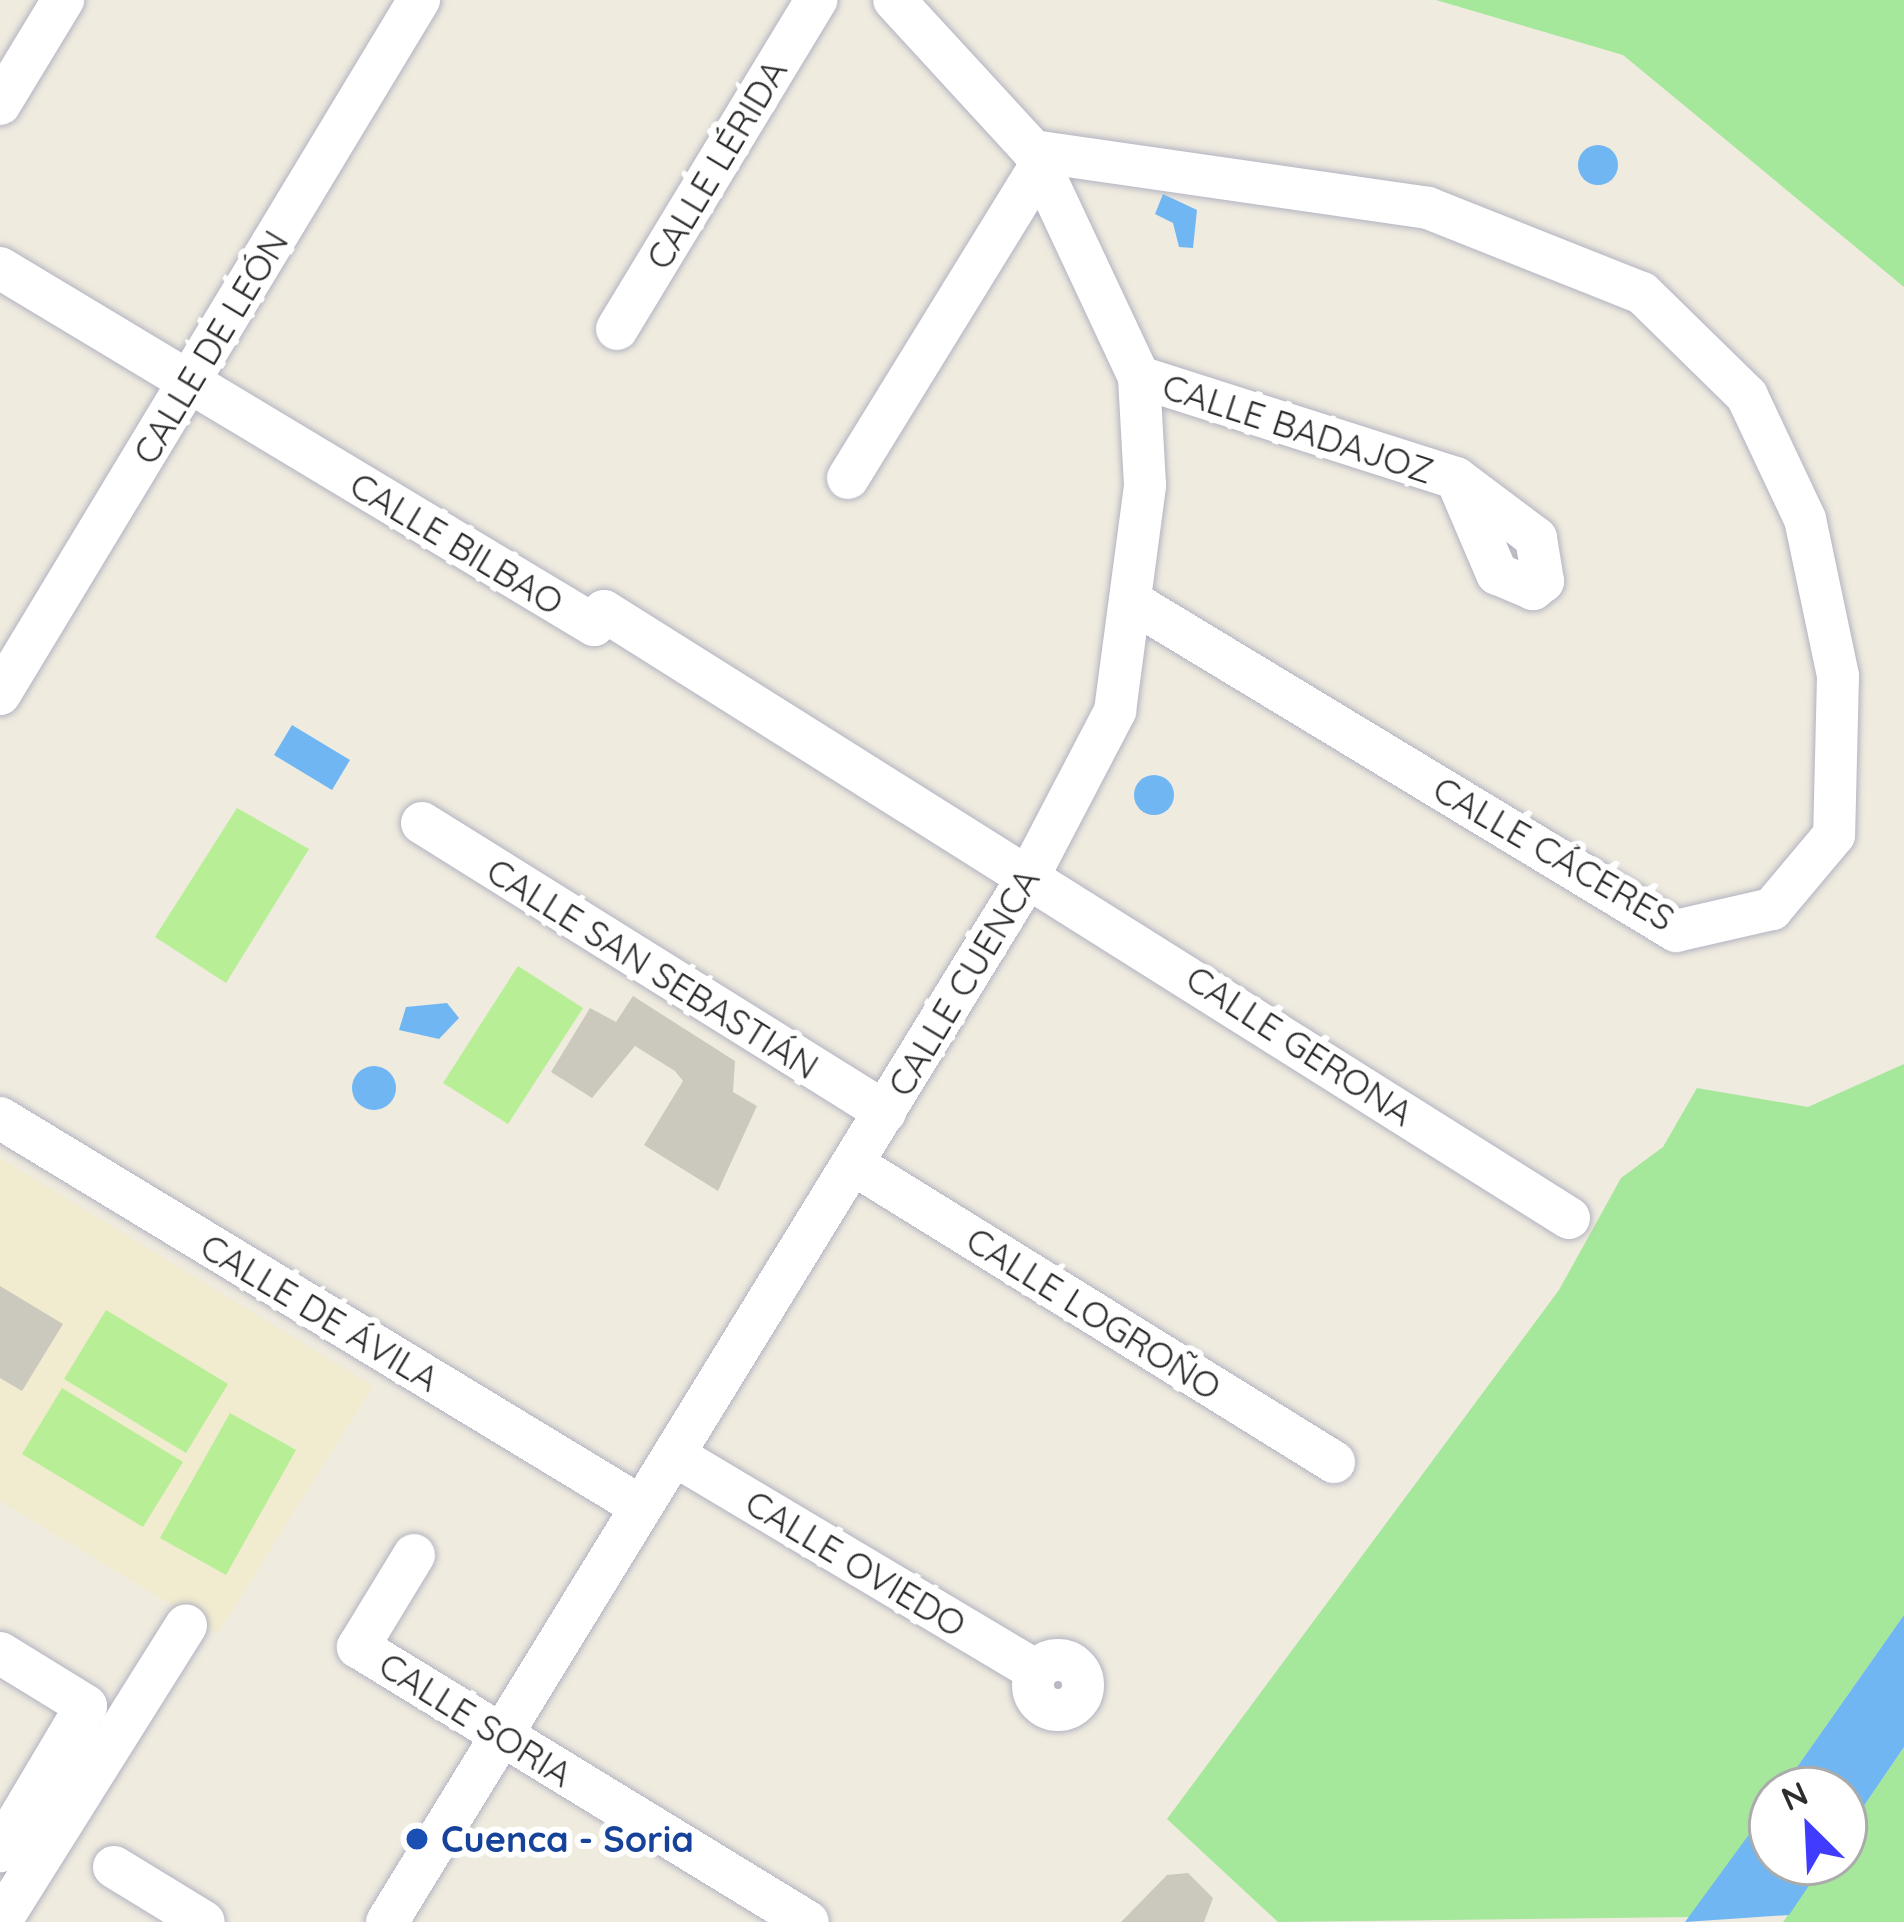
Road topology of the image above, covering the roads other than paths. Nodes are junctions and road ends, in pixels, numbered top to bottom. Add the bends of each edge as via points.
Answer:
1 (63, 0) edge
2 (419, 0) edge
3 (816, 0) edge
4 (894, 0) edge
5 (0, 104) edge
6 (1036, 158) junction
7 (0, 268) edge
8 (617, 329) dead end
9 (1138, 377) junction
10 (189, 382) junction
11 (848, 478) dead end
12 (1456, 478) dead end
13 (1134, 603) junction
14 (0, 694) edge
15 (422, 824) dead end
16 (1031, 872) junction
17 (884, 1112) junction
18 (0, 1118) edge
19 (853, 1164) junction
20 (1569, 1218) dead end
21 (674, 1455) junction
22 (1334, 1462) dead end
23 (640, 1507) junction
24 (414, 1555) dead end
25 (186, 1625) dead end
26 (0, 1653) edge
27 (1037, 1671) dead end
28 (501, 1735) junction
29 (0, 1851) edge
30 (114, 1868) dead end
31 (0, 1922) edge
32 (204, 1922) edge
33 (387, 1922) edge
34 (808, 1922) edge

1 - 5 street
2 - 10 street, CALLE DE LEÓN
3 - 8 street, CALLE LÉRIDA
4 - 6 street, CALLE CUENCA
6 - 9 street, CALLE CUENCA
6 - 11 street
6 - 13 street, CALLE CÁCERES via 1428,208 1642,293 1747,396 1805,519 1838,676 1834,835 1772,909 1676,931
7 - 10 street, CALLE BILBAO
9 - 12 street, CALLE BADAJOZ
9 - 13 street, CALLE CUENCA via 1145,485
10 - 14 street, CALLE DE LEÓN
10 - 16 street, CALLE BILBAO via 594,625 604,610
13 - 16 street, CALLE CUENCA via 1115,711
15 - 17 street, CALLE SAN SEBASTIÁN
16 - 17 street, CALLE CUENCA
16 - 20 street, CALLE GERONA
17 - 19 street, CALLE CUENCA
18 - 23 street, CALLE DE ÁVILA
19 - 21 street, CALLE CUENCA
19 - 22 street, CALLE LOGROÑO
21 - 23 street, CALLE CUENCA
21 - 27 street, CALLE OVIEDO
23 - 28 street, CALLE CUENCA
24 - 28 street, CALLE SORIA via 358,1647
25 - 31 street
26 - 29 street via 86,1706
28 - 33 street, CALLE CUENCA
28 - 34 street, CALLE SORIA
30 - 32 street

